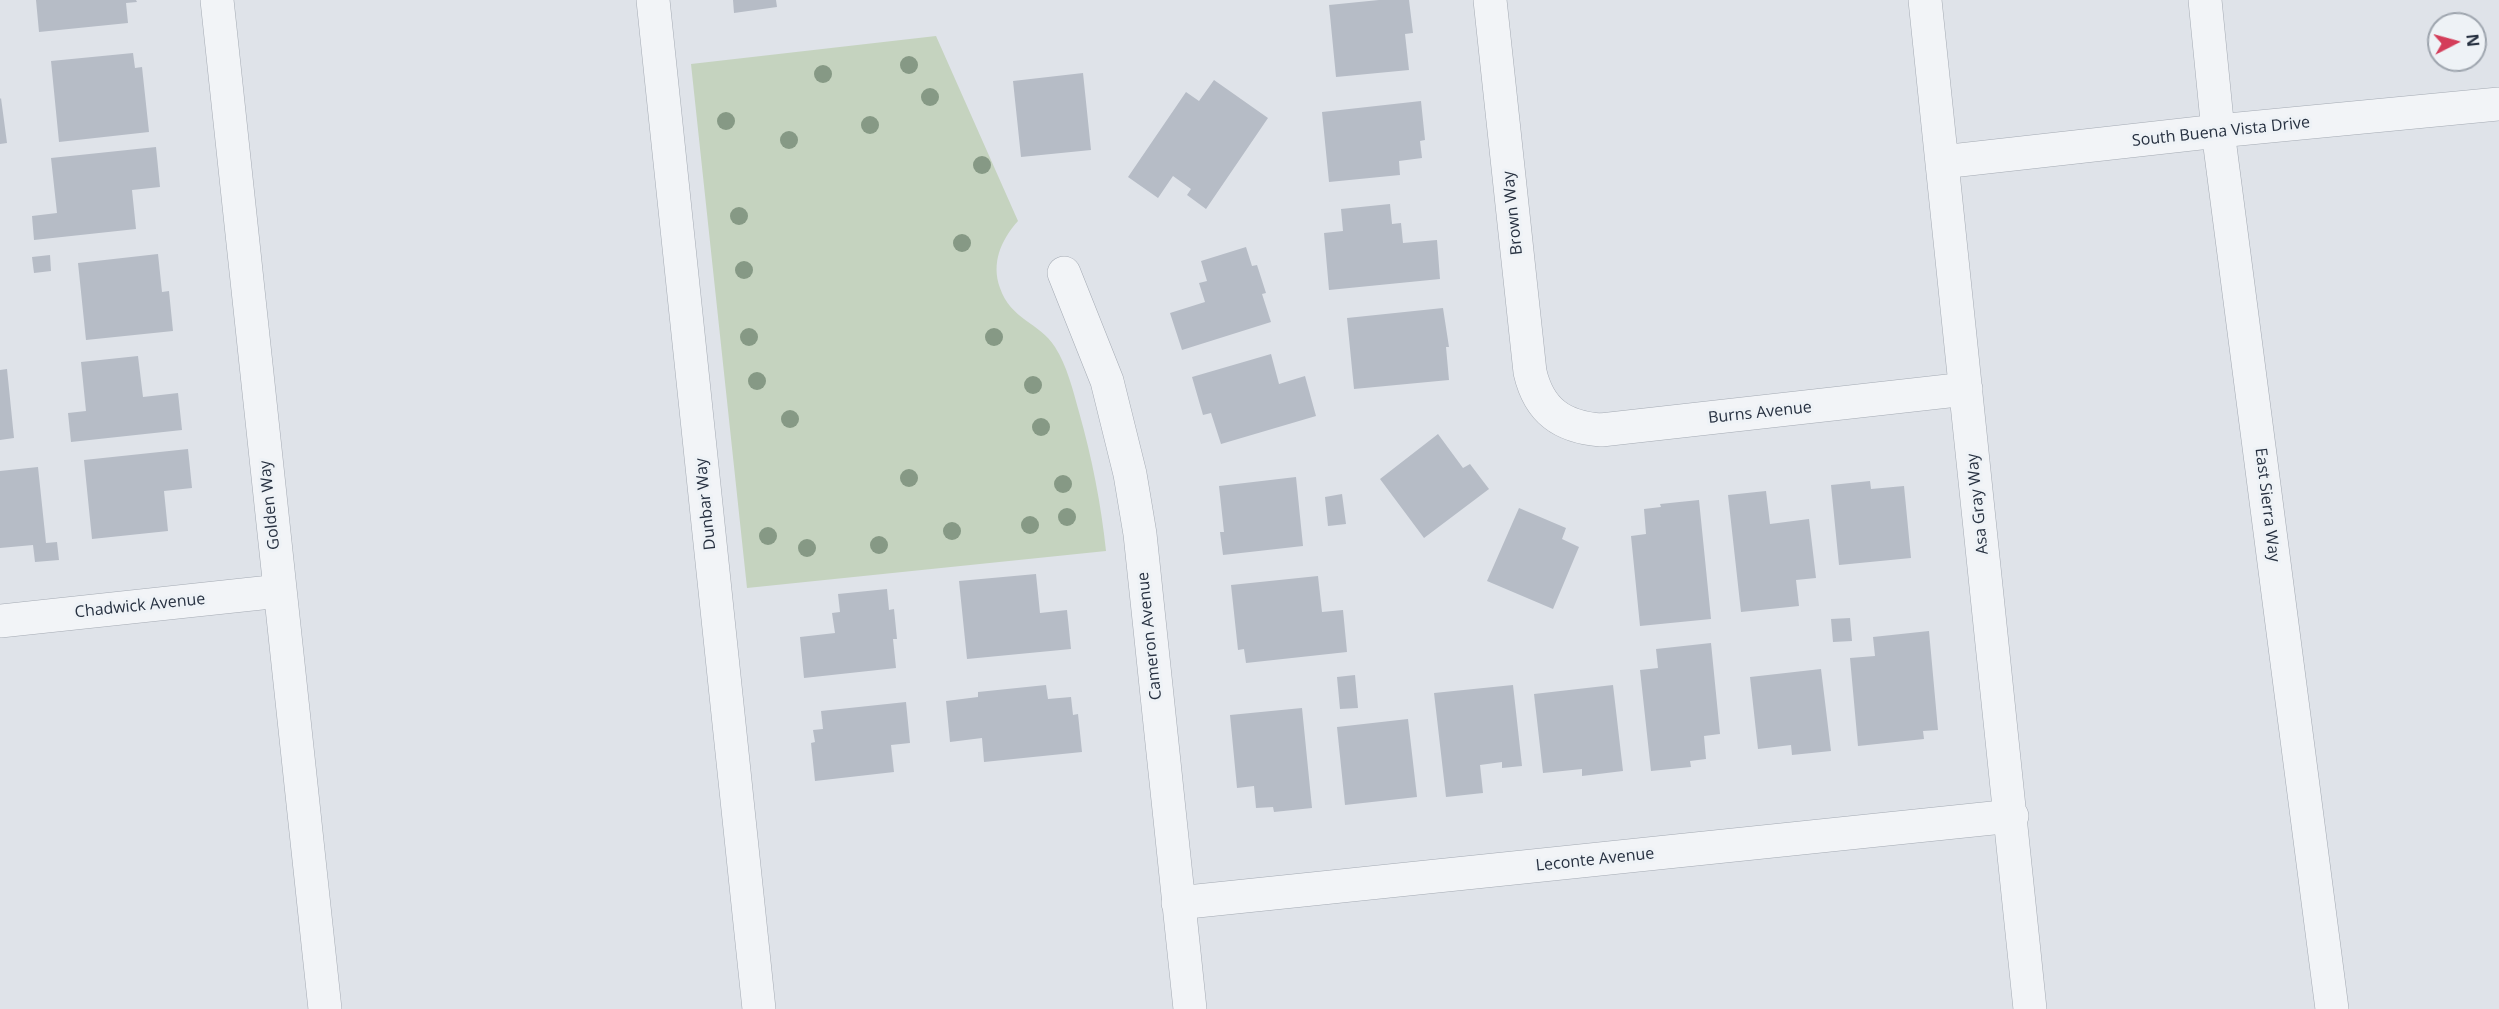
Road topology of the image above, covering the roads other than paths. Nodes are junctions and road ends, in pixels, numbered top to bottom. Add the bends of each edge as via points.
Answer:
1 (217, 0) edge
2 (653, 0) edge
3 (1490, 0) edge
4 (1925, 0) edge
5 (2205, 0) edge
6 (2499, 104) edge
7 (2218, 131) junction
8 (1942, 162) junction
9 (1064, 273) dead end
10 (1966, 389) junction
11 (1557, 417) joint
12 (280, 591) junction
13 (0, 621) edge
14 (2012, 816) junction
15 (1178, 903) junction
16 (325, 1009) edge
17 (759, 1009) edge
18 (1190, 1009) edge
19 (2030, 1009) edge
20 (2332, 1009) edge

1 - 12 street, Golden Way
2 - 17 street, Dunbar Way
3 - 11 street, Brown Way via 1530,372 1539,397
4 - 8 street, Asa Gray Way
5 - 7 street, East Sierra Way
6 - 7 street, South Buena Vista Drive
7 - 8 street, South Buena Vista Drive
7 - 20 street, East Sierra Way
8 - 10 street, Asa Gray Way
9 - 15 street, Cameron Avenue via 1107,381 1130,474 1140,534
10 - 11 street, Burns Avenue via 1600,430 1582,429
10 - 14 street, Asa Gray Way
12 - 13 street, Chadwick Avenue
12 - 16 street, Golden Way
14 - 15 street, Leconte Avenue
14 - 19 street, Asa Gray Way
15 - 18 street, Cameron Avenue

